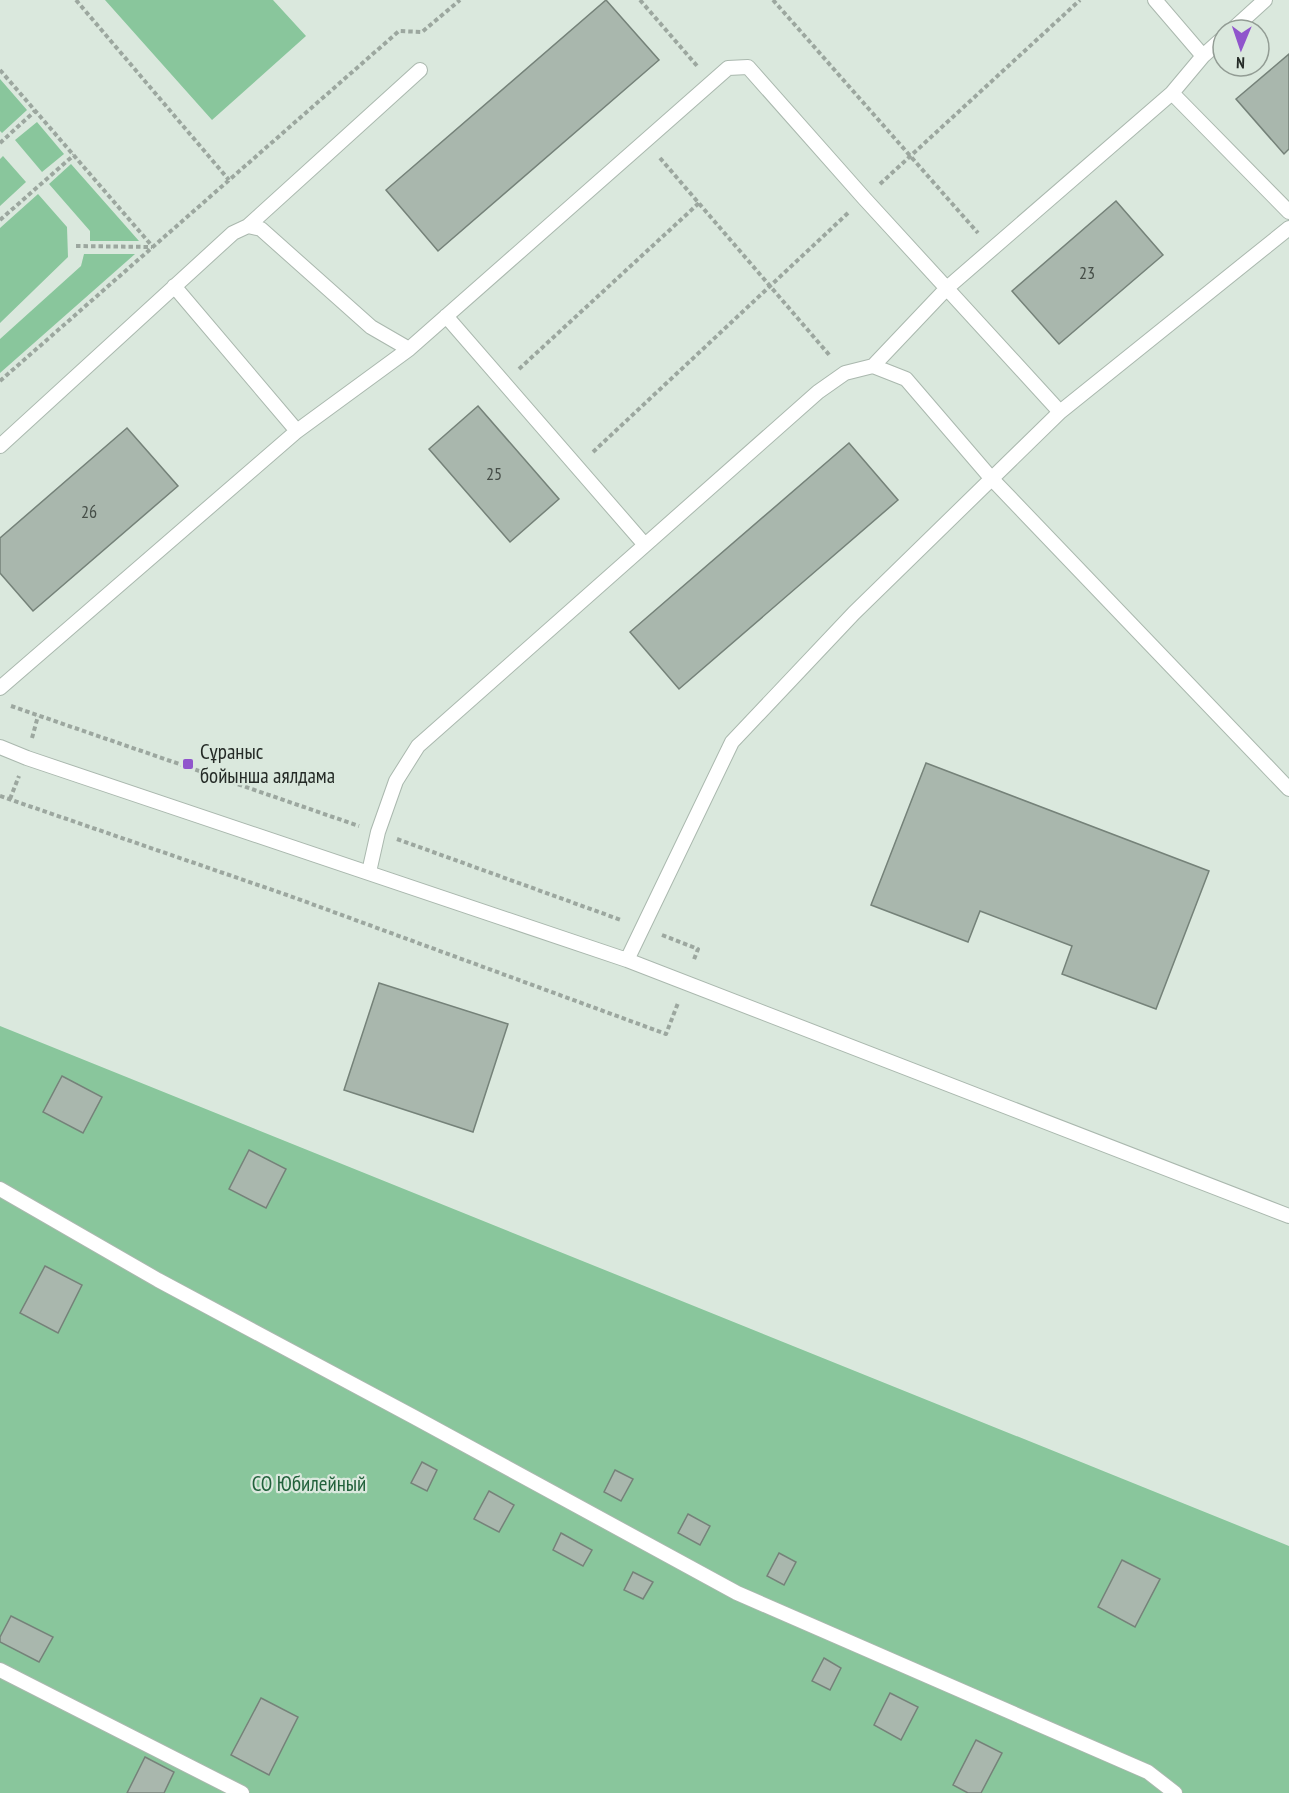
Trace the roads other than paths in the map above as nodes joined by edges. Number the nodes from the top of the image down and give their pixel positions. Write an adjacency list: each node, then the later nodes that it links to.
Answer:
1 (1155, 0): 5 (lane)
2 (1265, 0): 3 (lane)
3 (1245, 18)
4 (1211, 49): 5 (lane)
5 (1203, 56): 7 (lane)
6 (420, 70): 9 (lane)
7 (1172, 93): 8 (lane); 12 (lane)
8 (1289, 212)
9 (248, 226): 11 (lane); 14 (lane)
10 (1289, 228): 16 (lane)
11 (174, 286): 17 (lane); 18 (lane)
12 (947, 288): 13 (lane); 15 (lane); 16 (lane)
13 (446, 316): 14 (lane); 20 (lane)
14 (409, 349): 17 (lane)
15 (873, 366): 19 (lane); 20 (lane)
16 (1060, 412): 19 (lane)
17 (297, 431): 21 (lane)
18 (0, 446)
19 (991, 478): 23 (lane); 25 (lane)
20 (645, 545): 24 (lane)
21 (0, 688)
22 (0, 747): 24 (lane)
23 (1289, 789)
24 (369, 872): 25 (lane)
25 (627, 960): 27 (lane)
26 (0, 1189): 30 (lane)
27 (1289, 1216)
28 (0, 1670): 29 (lane)
29 (242, 1793)
30 (1174, 1793)

